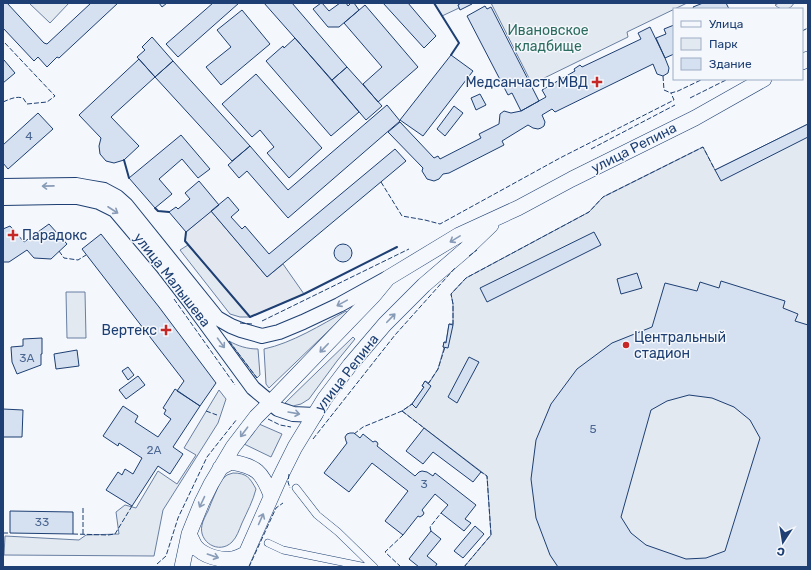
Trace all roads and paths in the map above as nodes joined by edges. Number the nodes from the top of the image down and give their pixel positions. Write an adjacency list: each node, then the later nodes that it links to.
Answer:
1 (762, 80): 4 (main road, улица Репина)
2 (3, 186): 6 (main road, улица Малышева, one-way to 2)
3 (3, 198): 7 (main road, улица Малышева, one-way to 7)
4 (502, 215): 5 (main road, улица Репина, one-way to 5); 8 (main road, улица Репина, one-way to 4)
5 (388, 278): 6 (main road, улица Репина, one-way to 6); 7 (main road, улица Репина, one-way to 7)
6 (196, 292)
7 (270, 403): 8 (main road, улица Малышева, one-way to 8); 9 (main road, улица Репина, one-way to 9)
8 (315, 415): 11 (main road, улица Репина)
9 (220, 468): 11 (main road); 12 (main road, улица Репина, one-way to 12)
10 (296, 488): 17 (street)
11 (271, 495): 14 (main road, улица Репина, one-way to 11)
12 (189, 534): 14 (main road, one-way to 14); 15 (main road, улица Репина)
13 (268, 543): 16 (street)
14 (242, 561)
15 (182, 567)
16 (366, 567)
17 (374, 567)

